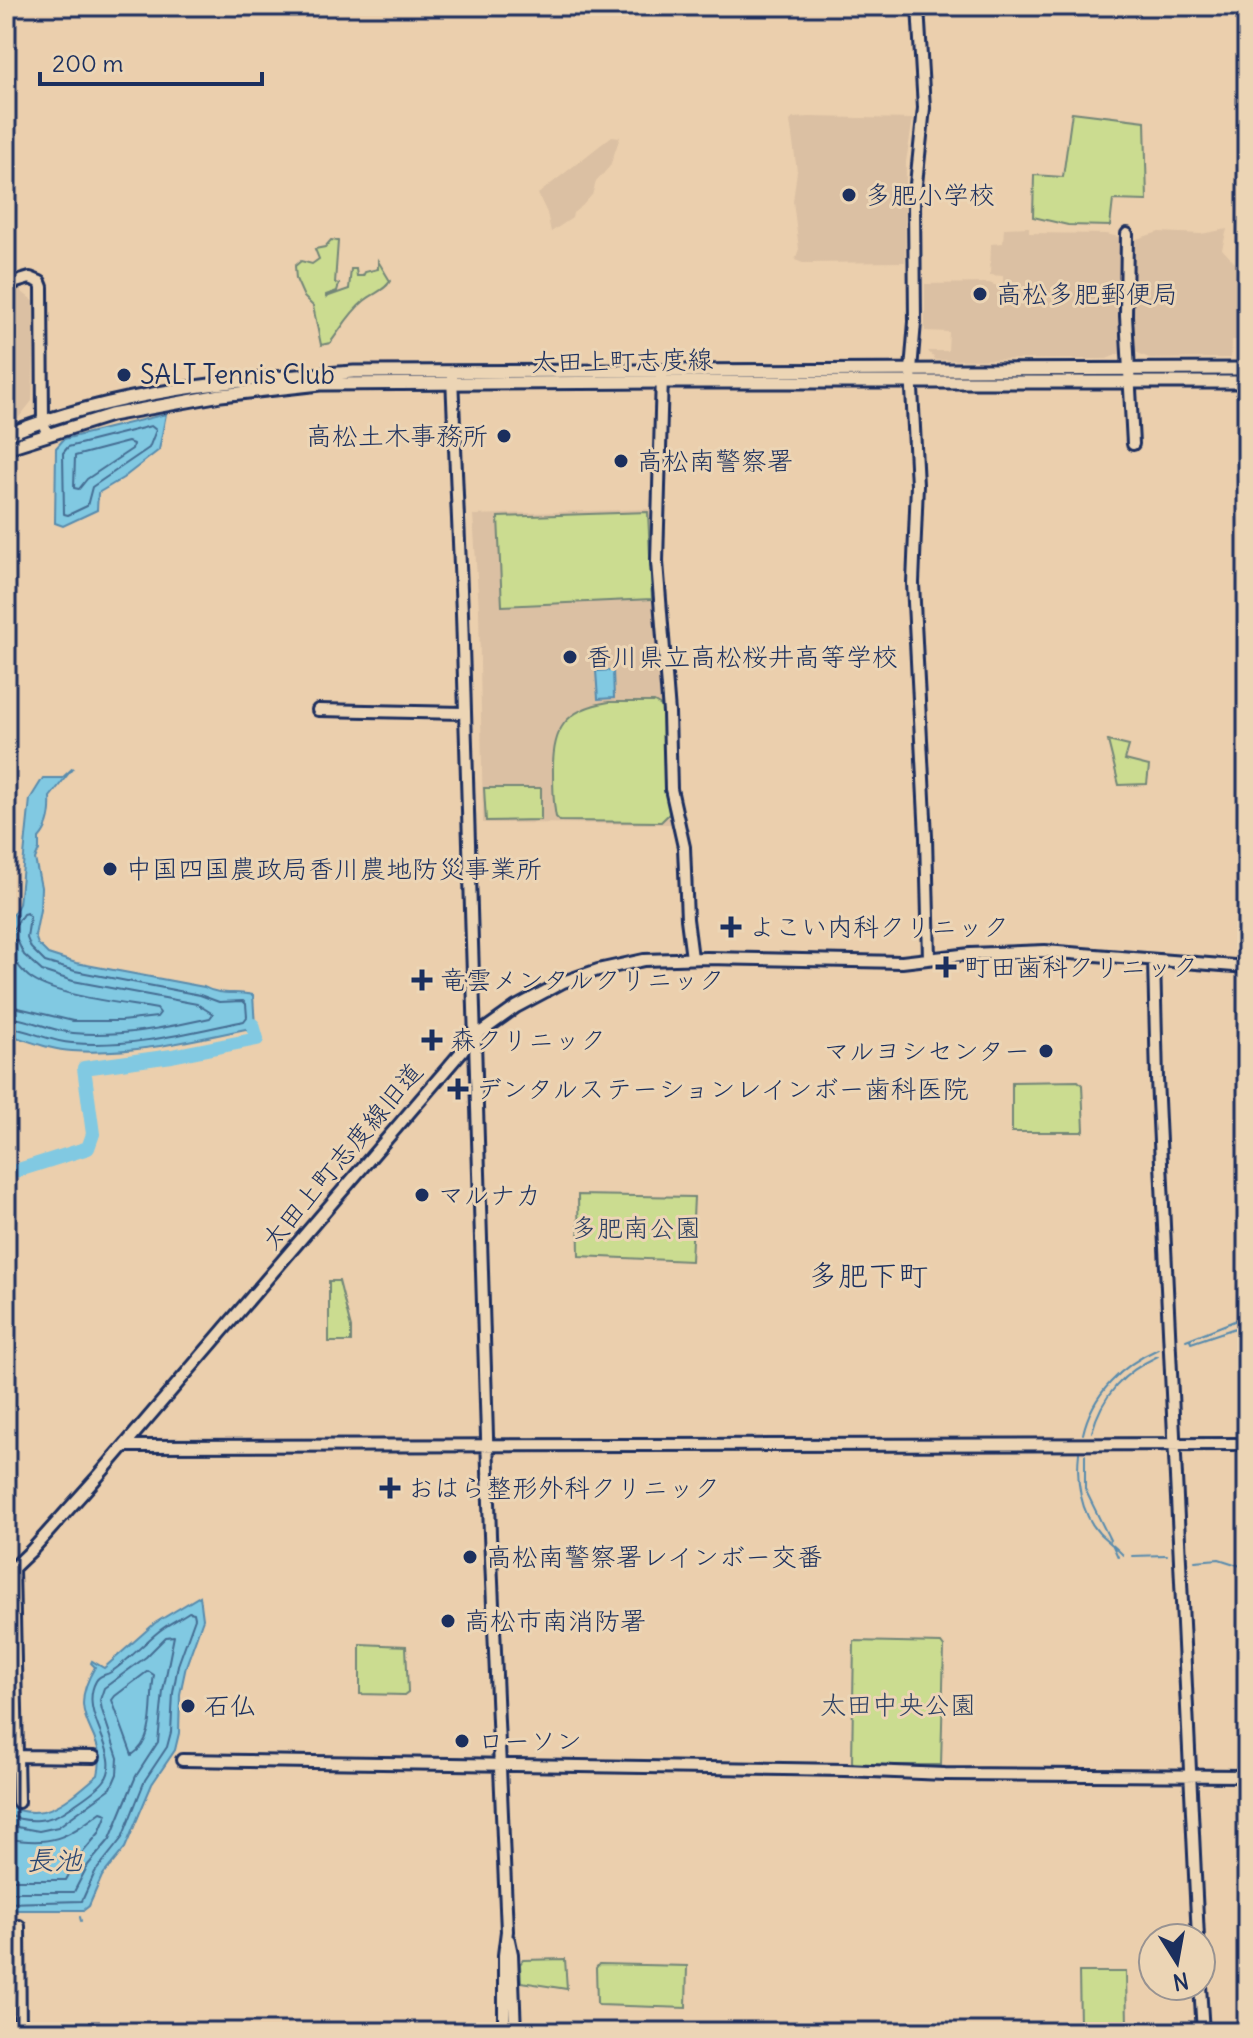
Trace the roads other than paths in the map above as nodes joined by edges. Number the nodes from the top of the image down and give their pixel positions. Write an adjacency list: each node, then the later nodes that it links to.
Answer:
1 (918, 6): 7 (street)
2 (1127, 234): 4 (street)
3 (6, 285): 13 (street)
4 (1128, 369): 5 (main road, 太田上町志度線); 7 (main road, 太田上町志度線); 10 (street)
5 (1247, 369)
6 (452, 371): 9 (main road, 太田上町志度線); 12 (street); 13 (main road, 太田上町志度線)
7 (912, 376): 8 (main road, 太田上町志度線); 10 (main road, 太田上町志度線); 20 (street)
8 (662, 377): 9 (main road, 太田上町志度線); 19 (street)
9 (539, 378): 12 (main road, 太田上町志度線)
10 (1129, 382): 11 (main road, 太田上町志度線); 15 (street)
11 (1247, 382)
12 (452, 384): 13 (main road, 太田上町志度線); 18 (street)
13 (45, 428): 14 (main road, 太田上町志度線); 16 (main road, 太田上町志度線)
14 (6, 435)
15 (1133, 444)
16 (6, 448)
17 (318, 710): 18 (street)
18 (464, 713): 23 (street)
19 (692, 958): 20 (street, 太田上町志度線旧道); 23 (street, 太田上町志度線旧道)
20 (929, 958): 21 (street, 太田上町志度線旧道)
21 (1154, 960): 22 (street, 太田上町志度線旧道); 25 (street)
22 (1247, 967)
23 (474, 1037): 26 (street, 太田上町志度線旧道); 27 (street)
24 (1247, 1444): 25 (street)
25 (1174, 1445): 27 (street); 33 (street)
26 (124, 1446): 27 (street); 28 (street, 太田上町志度線旧道)
27 (488, 1446): 32 (street)
28 (9, 1572): 29 (street)
29 (17, 1756): 30 (street); 35 (street)
30 (94, 1757)
31 (182, 1760): 32 (street)
32 (500, 1764): 33 (street); 38 (street)
33 (1190, 1776): 34 (street); 36 (street)
34 (1247, 1776)
35 (18, 1802)
36 (1197, 1922)
37 (19, 1926): 40 (street)
38 (507, 1931): 41 (street); 42 (street)
39 (1201, 2002): 43 (street)
40 (20, 2032)
41 (504, 2032)
42 (515, 2032)
43 (1203, 2032)

